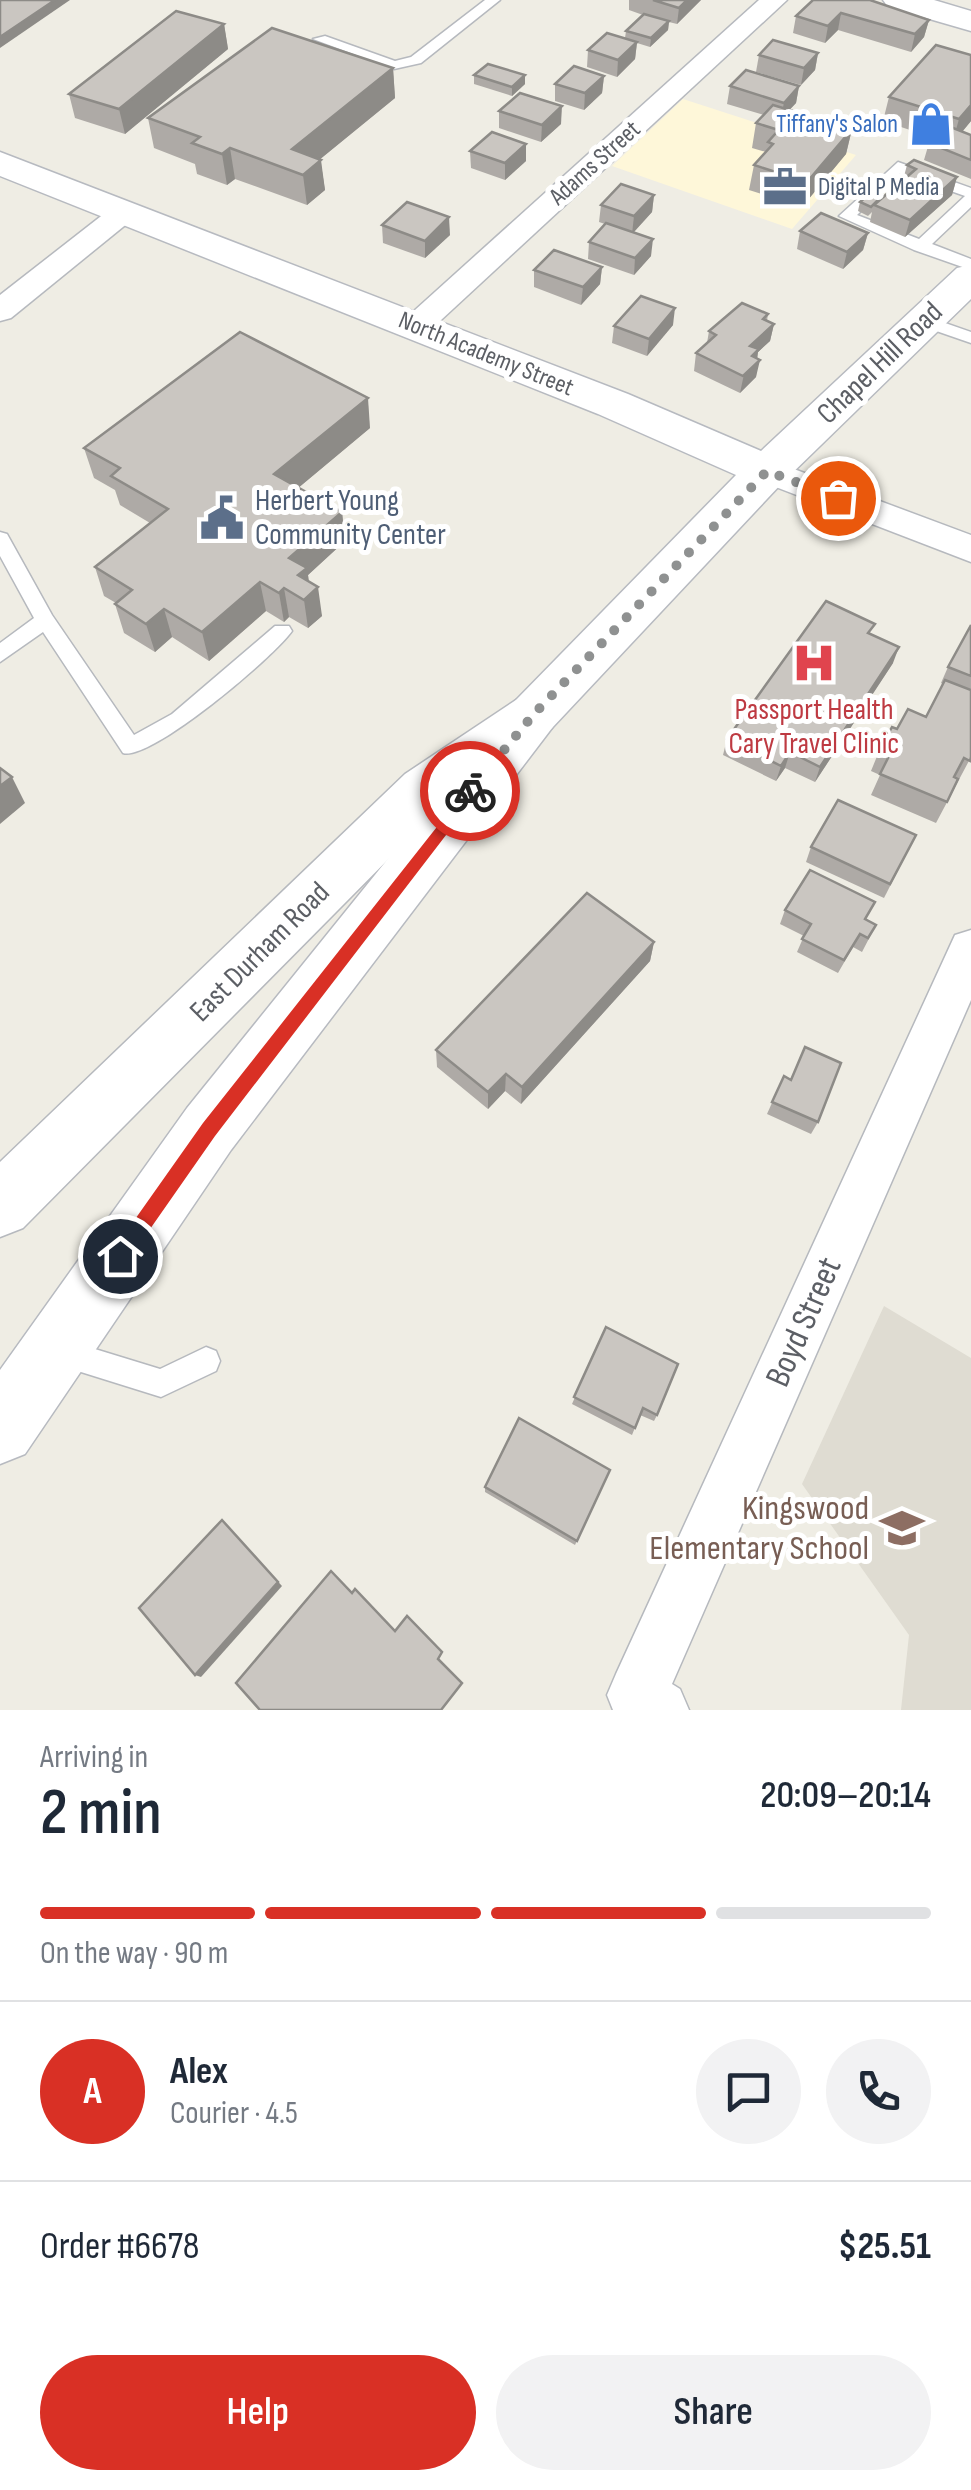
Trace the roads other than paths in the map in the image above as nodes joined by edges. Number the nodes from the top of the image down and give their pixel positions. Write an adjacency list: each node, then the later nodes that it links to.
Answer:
1 (493, 0): 5 (lane)
2 (774, 0): 14 (street, Adams Street)
3 (899, 0): 4 (main road)
4 (971, 21)
5 (320, 39)
6 (0, 163): 8 (main road, North Academy Street)
7 (971, 196): 9 (lane); 9 (lane)
8 (124, 212): 12 (street); 14 (main road, North Academy Street)
9 (920, 247): 10 (lane)
10 (971, 265)
11 (971, 277): 13 (main road, Chapel Hill Road)
12 (0, 312)
13 (925, 320): 15 (lane); 16 (main road, Chapel Hill Road)
14 (416, 326): 16 (main road, North Academy Street)
15 (971, 338)
16 (767, 471): 18 (street, North Academy Street); 22 (main road, Chapel Hill Road)
17 (0, 539): 19 (lane)
18 (971, 549)
19 (45, 620): 20 (lane); 21 (lane)
20 (282, 631)
21 (0, 654)
22 (534, 714): 24 (main road, East Durham Road); 25 (main road, Chapel Hill Road)
23 (971, 949): 28 (street, Boyd Street)
24 (0, 1206)
25 (54, 1350): 26 (lane); 27 (main road, Chapel Hill Road)
26 (206, 1362)
27 (0, 1430)
28 (648, 1703)

